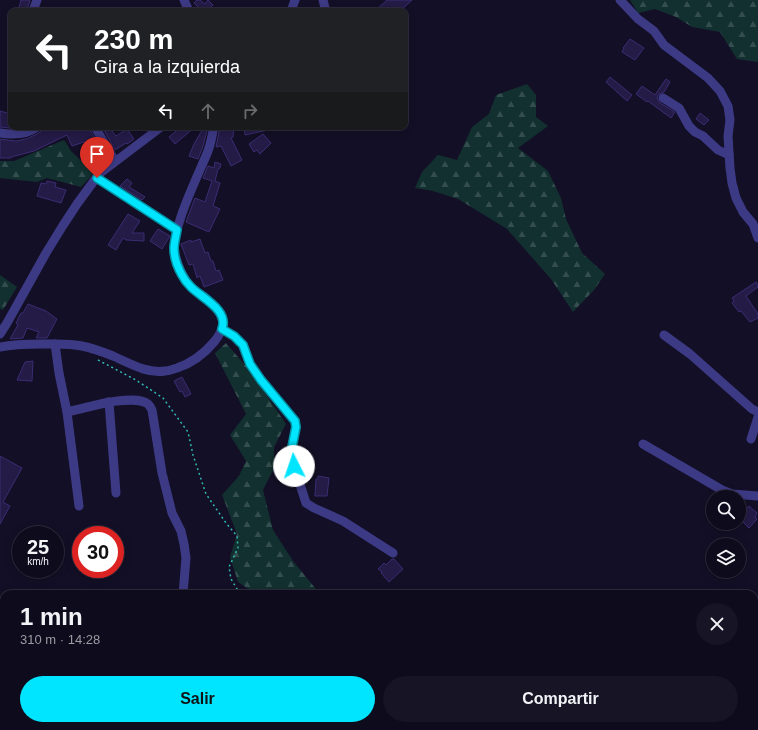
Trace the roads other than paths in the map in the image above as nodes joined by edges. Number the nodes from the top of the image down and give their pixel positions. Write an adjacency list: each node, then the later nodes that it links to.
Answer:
1 (620, 0): 8 (street)
2 (663, 98): 8 (street)
3 (29, 130): 7 (street)
4 (157, 130): 9 (street)
5 (213, 130): 11 (street)
6 (97, 131): 9 (street)
7 (0, 133)
8 (729, 155): 12 (street)
9 (116, 161): 10 (street)
10 (97, 178): 11 (street); 14 (street)
11 (177, 230): 13 (street)
12 (758, 238)
13 (222, 329): 16 (street); 27 (street)
14 (0, 334)
15 (664, 335): 20 (street)
16 (55, 344): 17 (street); 19 (street)
17 (0, 347)
18 (109, 402): 19 (street); 24 (street); 28 (street)
19 (67, 412): 26 (street)
20 (758, 412)
21 (758, 417): 22 (street)
22 (751, 439)
23 (644, 444): 25 (street)
24 (116, 493)
25 (758, 496)
26 (79, 506)
27 (393, 553)
28 (183, 590)

